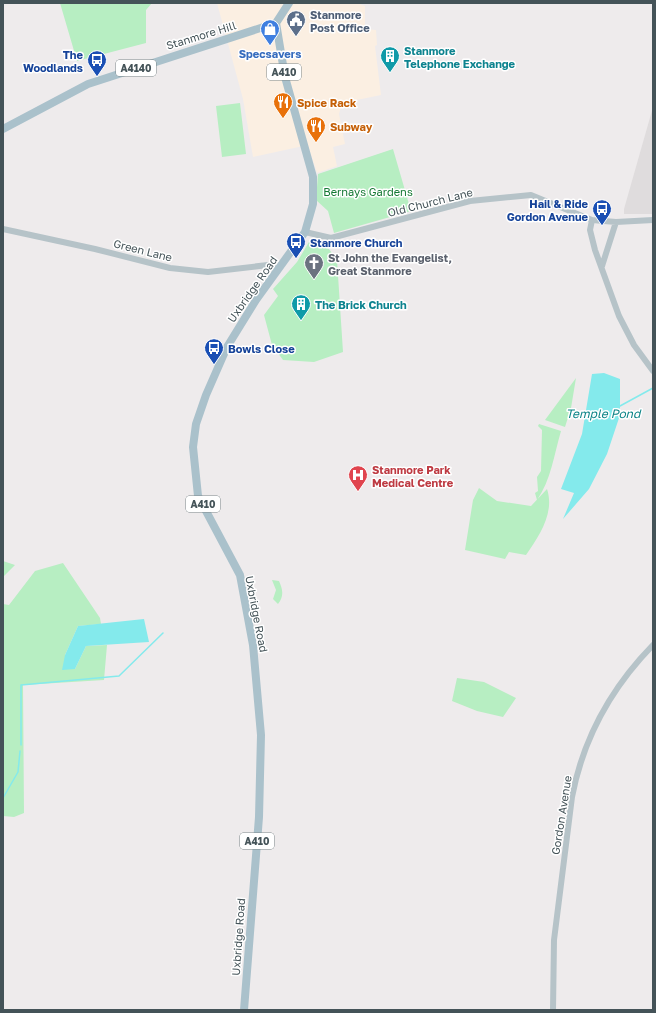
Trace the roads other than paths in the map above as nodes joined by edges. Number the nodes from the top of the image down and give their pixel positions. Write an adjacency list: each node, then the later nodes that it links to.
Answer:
1 (289, 3): 2 (main road)
2 (276, 23): 3 (main road, Stanmore Hill / A4140); 8 (main road, Uxbridge Road / A410)
3 (3, 129)
4 (592, 220): 6 (street, Old Church Lane); 8 (street, Old Church Lane); 9 (street)
5 (653, 220): 6 (street, Old Church Lane)
6 (616, 222): 9 (street)
7 (3, 229): 10 (street, Green Lane)
8 (305, 232): 10 (main road, Uxbridge Road / A410)
9 (602, 267): 11 (street)
10 (278, 270): 13 (main road, Uxbridge Road / A410)
11 (653, 371)
12 (653, 645): 14 (street, Gordon Avenue)
13 (244, 1010)
14 (553, 1010)

